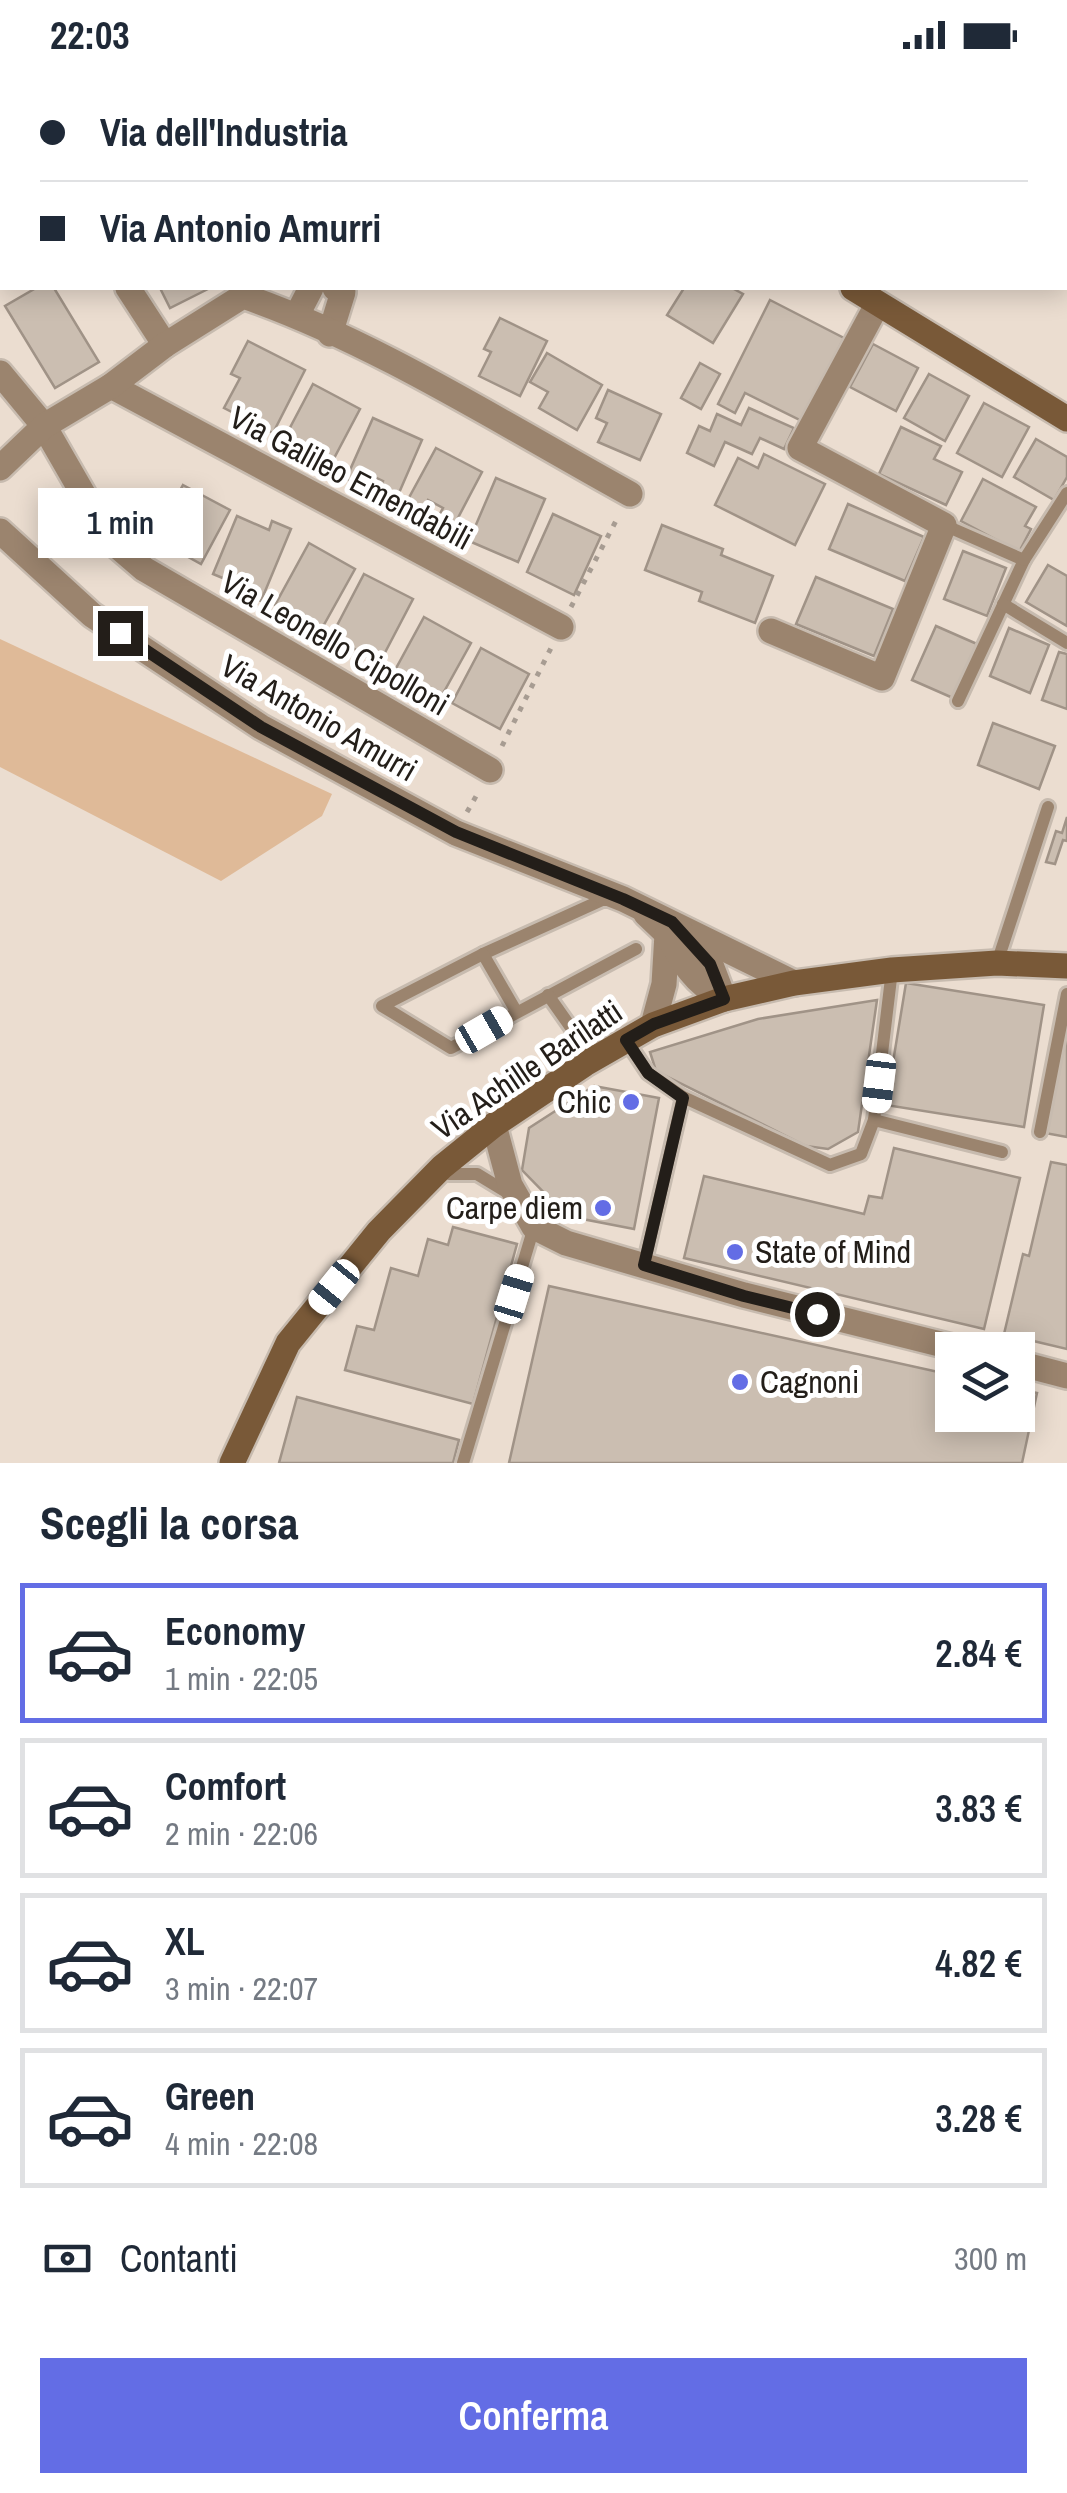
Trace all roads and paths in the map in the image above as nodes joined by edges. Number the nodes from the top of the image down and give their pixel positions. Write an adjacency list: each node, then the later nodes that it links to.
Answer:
1 (129, 290): 8 (street)
2 (310, 290): 6 (street)
3 (340, 290): 7 (street)
4 (856, 290): 5 (street)
5 (877, 305): 11 (street); 16 (street)
6 (297, 315): 7 (street); 8 (street)
7 (330, 334): 15 (street)
8 (165, 345): 10 (street)
9 (0, 372): 12 (street, Via Leonello Cipolloni)
10 (111, 386): 12 (street); 20 (street, Via Galileo Emendabili)
11 (1067, 419)
12 (44, 426): 13 (street); 24 (street, Via Leonello Cipolloni)
13 (0, 468)
14 (1067, 493): 18 (lane)
15 (630, 494)
16 (944, 526): 18 (lane); 21 (street)
17 (0, 531): 26 (street, Via Antonio Amurri)
18 (1024, 560): 19 (lane)
19 (1003, 604): 22 (lane); 23 (lane)
20 (561, 627)
21 (771, 632)
22 (1067, 642)
23 (958, 701)
24 (490, 770): 26 (path)
25 (1048, 806): 31 (lane)
26 (456, 832): 27 (street, Via Antonio Amurri)
27 (630, 903): 28 (street, Via Antonio Amurri); 30 (lane)
28 (670, 928): 34 (street, Via Antonio Amurri); 37 (street); 39 (street)
29 (636, 949): 36 (lane)
30 (483, 954): 38 (lane); 38 (lane)
31 (997, 963): 32 (street, Via Achille Barilatti); 33 (street, Via Achille Barilatti)
32 (1067, 966)
33 (892, 970): 34 (street, Via Achille Barilatti); 43 (lane)
34 (794, 983): 37 (street, Via Achille Barilatti)
35 (1067, 994): 45 (lane)
36 (548, 995): 38 (lane); 41 (lane)
37 (724, 999): 39 (street, Via Achille Barilatti)
38 (516, 1011)
39 (654, 1024): 40 (street, Via Achille Barilatti)
40 (626, 1040): 41 (street, Via Achille Barilatti); 42 (lane)
41 (585, 1064): 44 (street, Via Achille Barilatti)
42 (683, 1098): 43 (lane); 50 (lane)
43 (874, 1120): 46 (lane)
44 (494, 1125): 48 (street); 54 (street, Via Achille Barilatti)
45 (1040, 1132)
46 (1002, 1152)
47 (448, 1174): 48 (lane)
48 (516, 1197): 49 (street)
49 (534, 1227): 50 (street); 55 (lane)
50 (644, 1265): 51 (street)
51 (935, 1343)
52 (1035, 1368): 53 (street)
53 (1067, 1376)
54 (232, 1463)
55 (463, 1463)

